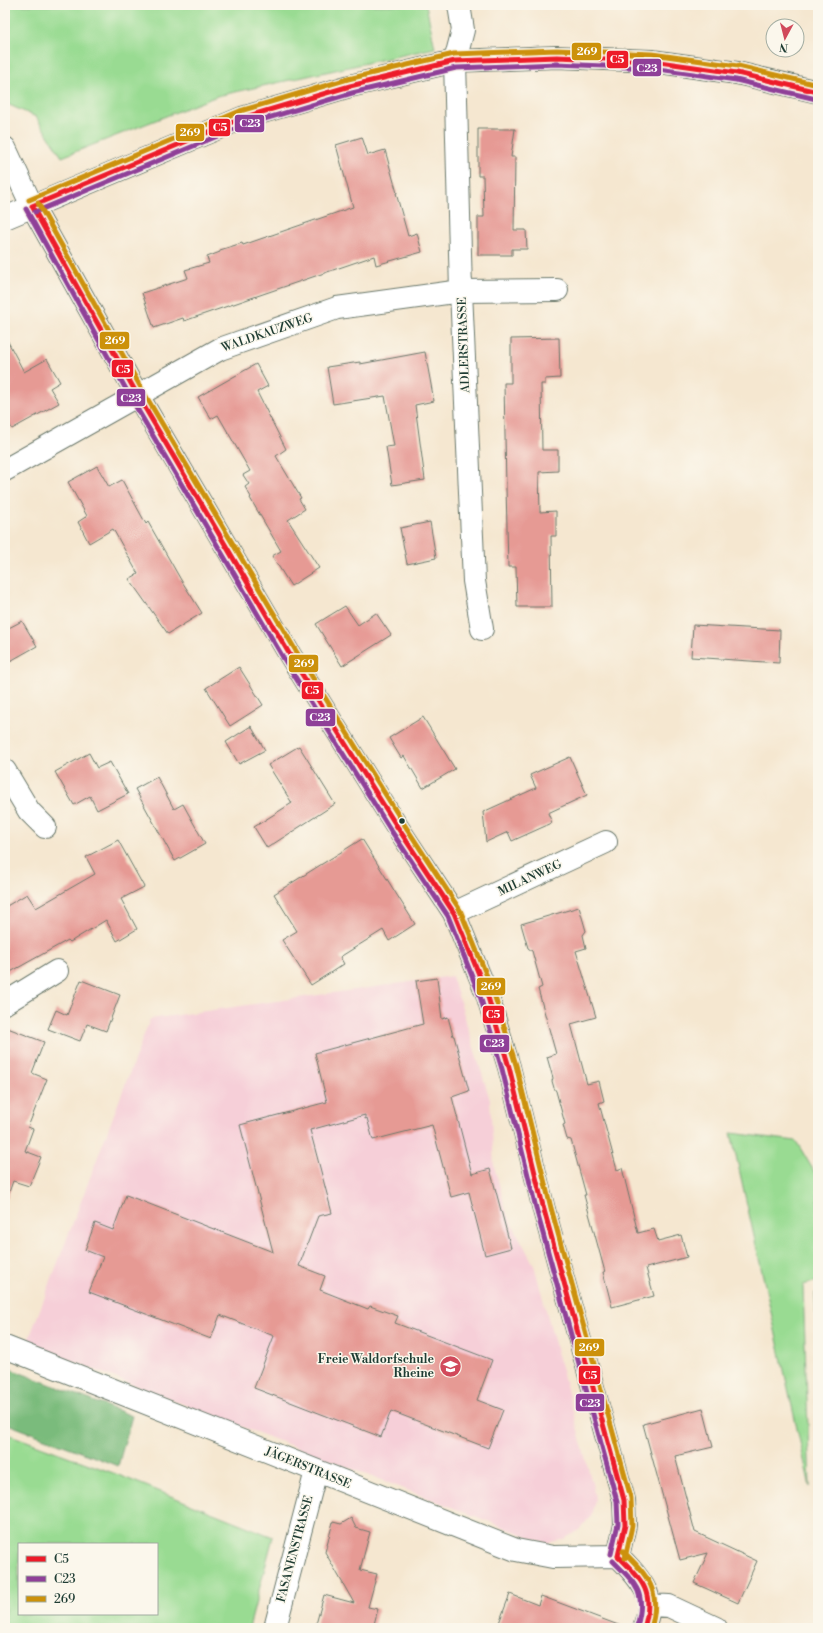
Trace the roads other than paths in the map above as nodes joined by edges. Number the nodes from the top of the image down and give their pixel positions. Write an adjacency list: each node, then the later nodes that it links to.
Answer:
1 (459, 5): 2 (street, ADLERSTRASSE)
2 (455, 61): 3 (street); 5 (street); 8 (street, ADLERSTRASSE)
3 (818, 92)
4 (5, 148): 5 (street)
5 (32, 206): 6 (street); 9 (street)
6 (5, 218)
7 (557, 290): 8 (street, WALDKAUZWEG)
8 (461, 291): 9 (street, WALDKAUZWEG); 11 (street, ADLERSTRASSE)
9 (138, 396): 10 (street, WALDKAUZWEG); 15 (street)
10 (5, 470)
11 (482, 629)
12 (5, 771): 13 (street)
13 (45, 827)
14 (606, 842): 15 (street, MILANWEG)
15 (454, 913): 20 (street)
16 (57, 971): 17 (street)
17 (5, 1003)
18 (5, 1347): 19 (street, JÄGERSTRASSE)
19 (316, 1471): 20 (street, JÄGERSTRASSE); 22 (street, FASANENSTRASSE)
20 (618, 1556): 21 (street)
21 (650, 1605): 23 (street); 24 (street)
22 (275, 1628)
23 (644, 1628)
24 (716, 1628)

